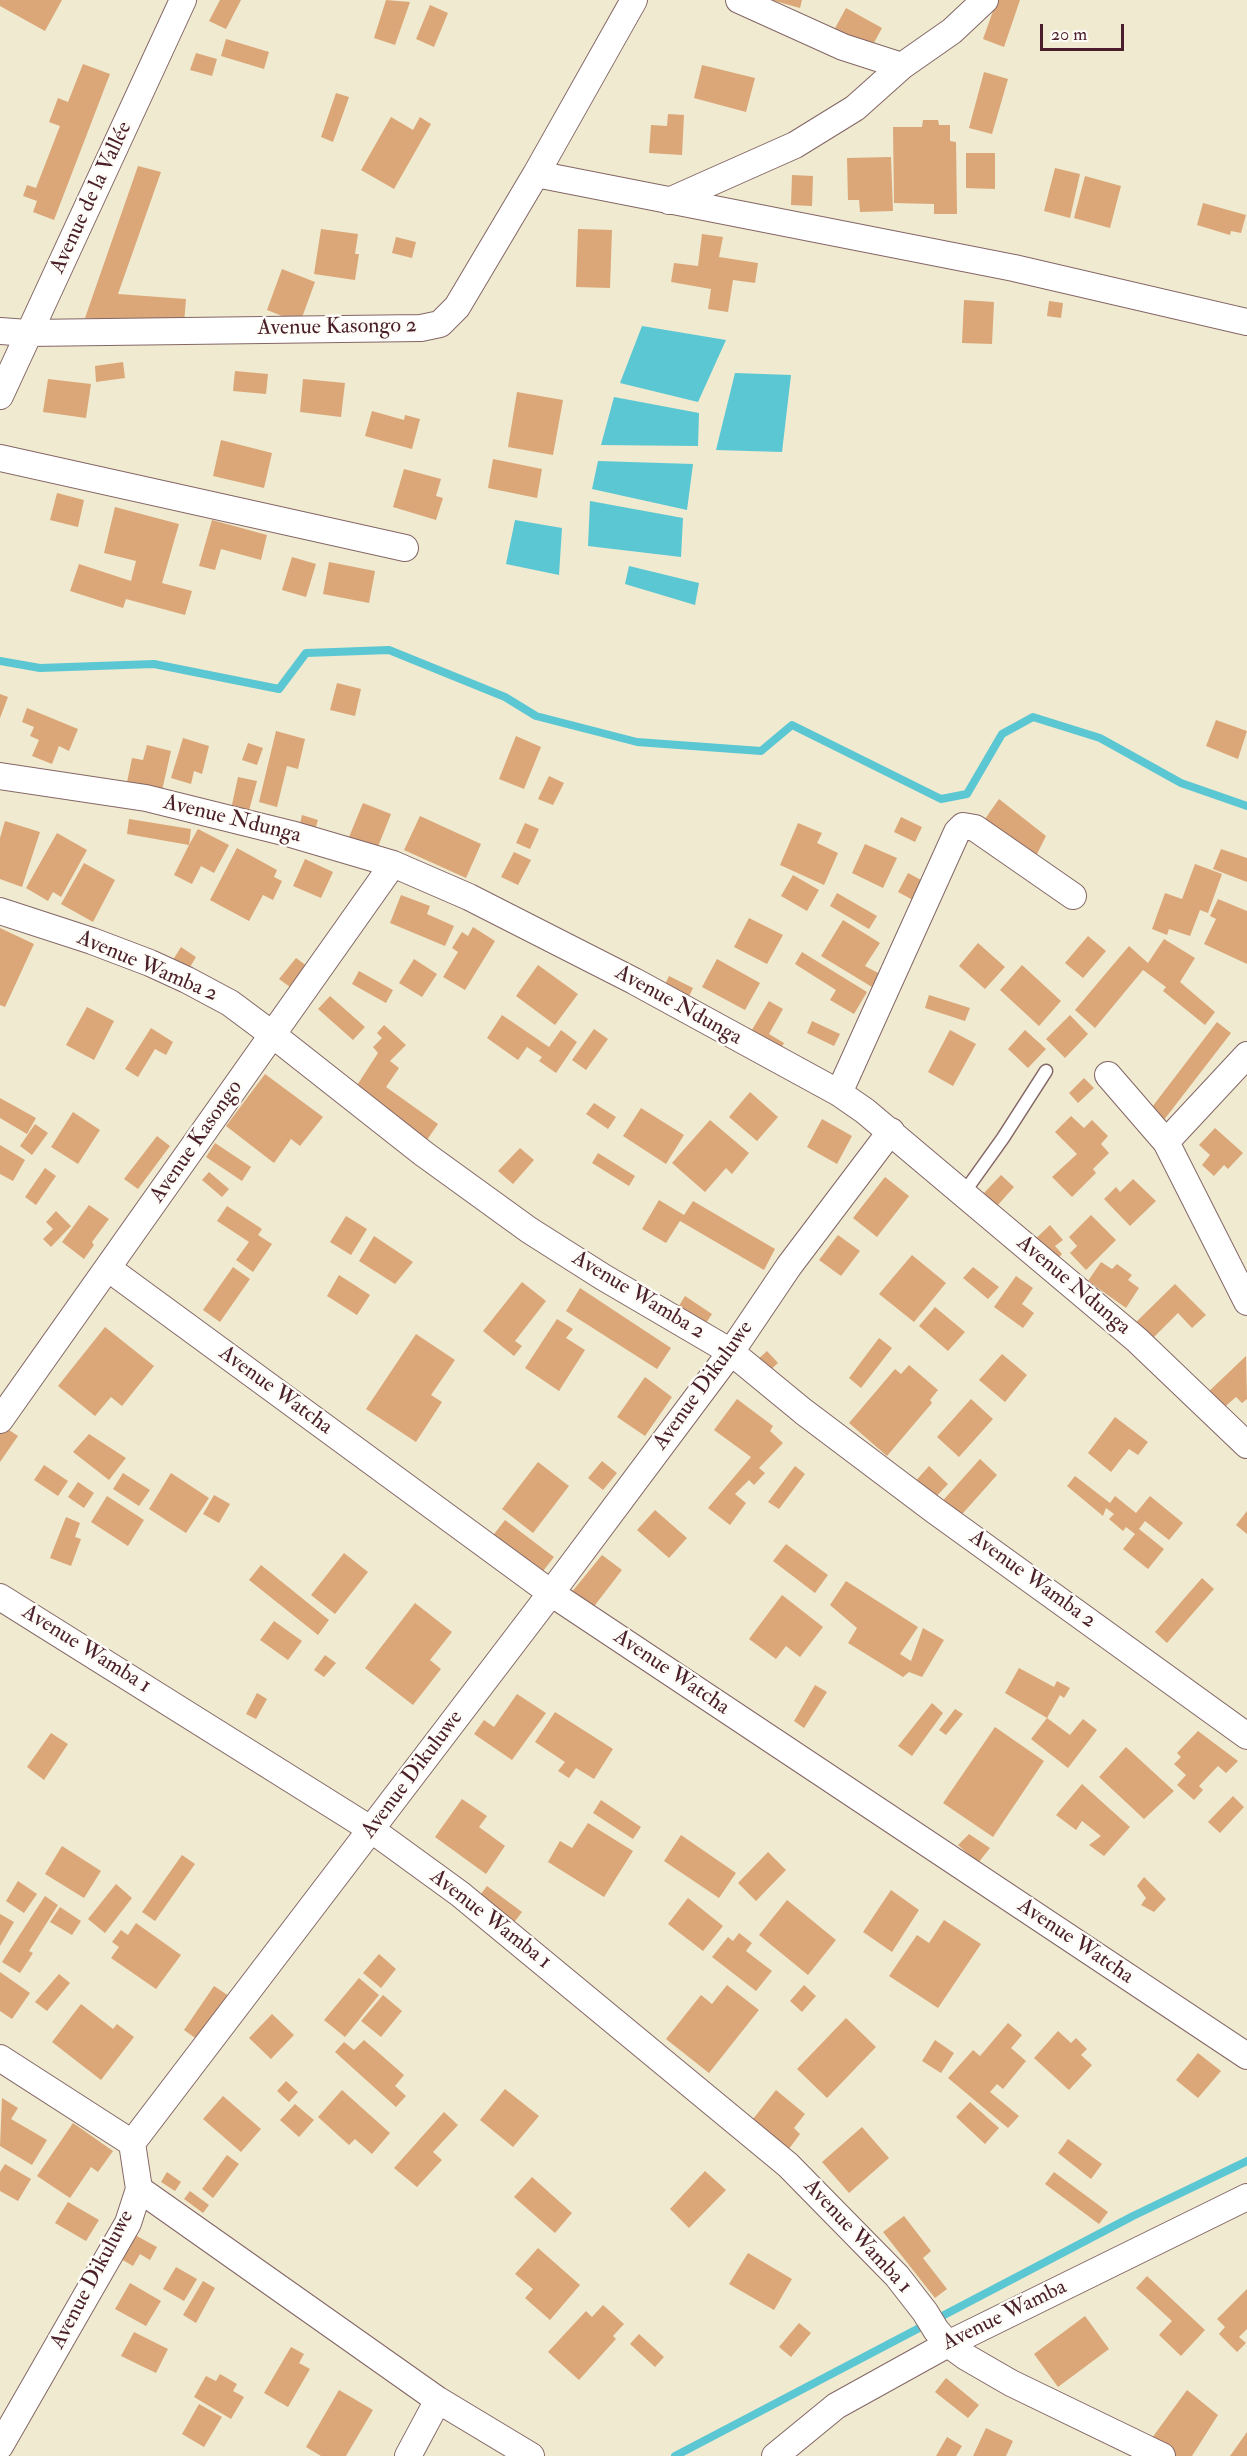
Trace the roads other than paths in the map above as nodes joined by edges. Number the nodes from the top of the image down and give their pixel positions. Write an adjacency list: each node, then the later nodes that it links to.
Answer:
1 (183, 0): 10 (street, Avenue de la Vallée)
2 (634, 0): 6 (street, Avenue Kasongo 2)
3 (739, 0): 5 (street)
4 (985, 0): 5 (street)
5 (902, 66): 7 (street)
6 (536, 174): 7 (street); 10 (street, Avenue Kasongo 2)
7 (669, 201): 8 (street)
8 (1247, 322)
9 (0, 331): 10 (street, Avenue Kasongo 2)
10 (28, 333): 11 (street, Avenue de la Vallée)
11 (0, 396)
12 (0, 458): 13 (street)
13 (405, 548)
14 (0, 776): 15 (street, Avenue Ndunga)
15 (393, 864): 18 (street, Avenue Kasongo); 22 (street, Avenue Ndunga)
16 (1073, 896): 22 (street)
17 (0, 911): 18 (street, Avenue Wamba 2)
18 (273, 1035): 26 (street, Avenue Kasongo); 28 (street, Avenue Wamba 2)
19 (1046, 1071): 25 (lane)
20 (1242, 1071): 24 (street)
21 (1108, 1075): 24 (street)
22 (839, 1094): 23 (street, Avenue Ndunga)
23 (891, 1131): 25 (street, Avenue Ndunga); 28 (street, Avenue Dikuluwe)
24 (1166, 1142): 27 (street)
25 (963, 1194): 30 (street, Avenue Ndunga)
26 (109, 1269): 29 (street, Avenue Kasongo); 31 (street, Avenue Watcha)
27 (1247, 1302)
28 (731, 1352): 31 (street, Avenue Dikuluwe); 33 (street, Avenue Wamba 2)
29 (0, 1420)
30 (1247, 1445)
31 (551, 1593): 34 (street, Avenue Dikuluwe); 35 (street, Avenue Watcha)
32 (0, 1597): 34 (street, Avenue Wamba 1)
33 (1247, 1736)
34 (372, 1830): 37 (street, Avenue Dikuluwe); 40 (street, Avenue Wamba 1)
35 (1247, 2056)
36 (0, 2058): 37 (street)
37 (132, 2143): 38 (street, Avenue Dikuluwe)
38 (139, 2189): 41 (street); 42 (street, Avenue Dikuluwe)
39 (1247, 2197): 40 (street, Avenue Wamba)
40 (937, 2329): 45 (street, Avenue Wamba); 46 (street, Avenue Wamba 1)
41 (438, 2400): 43 (street); 44 (street)
42 (0, 2446)
43 (408, 2456)
44 (531, 2456)
45 (775, 2456)
46 (1162, 2456)

